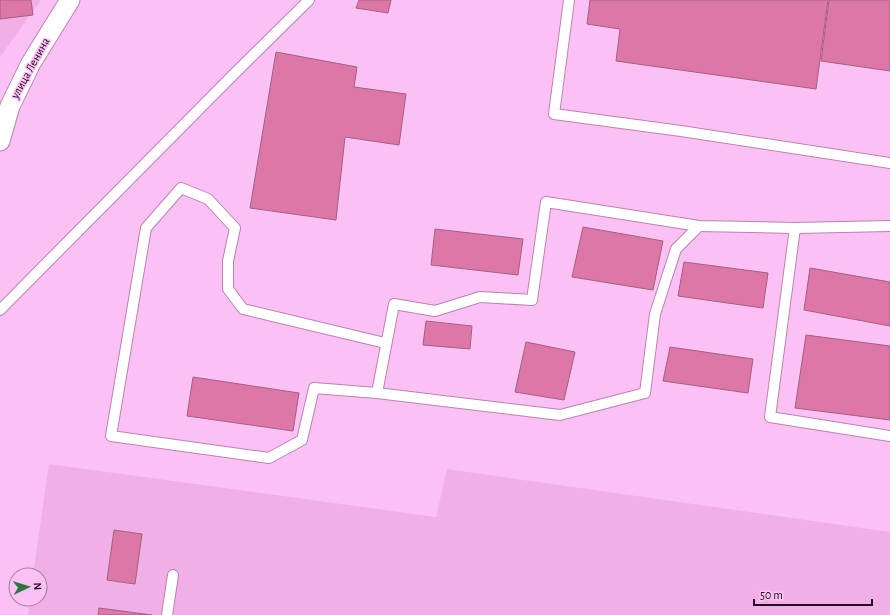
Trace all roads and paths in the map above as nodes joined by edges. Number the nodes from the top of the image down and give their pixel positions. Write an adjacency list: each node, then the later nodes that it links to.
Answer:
1 (70, 0): 4 (street, улица Ленина)
2 (309, 0): 9 (lane)
3 (569, 0): 5 (lane)
4 (0, 141)
5 (890, 163)
6 (699, 226): 8 (lane); 10 (lane); 11 (lane)
7 (890, 226): 8 (lane)
8 (795, 228): 12 (lane)
9 (0, 310)
10 (386, 343): 11 (lane); 11 (lane)
11 (377, 393)
12 (890, 436)
13 (173, 575): 14 (lane)
14 (167, 615)

